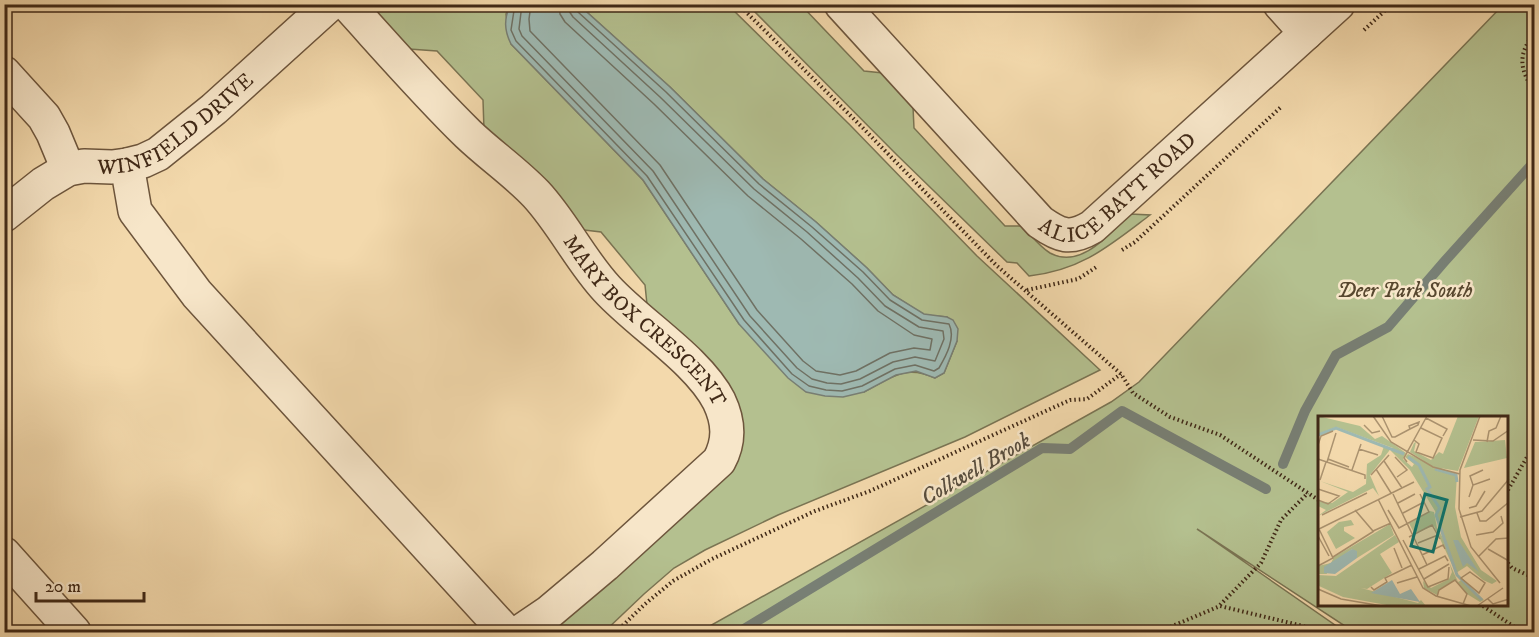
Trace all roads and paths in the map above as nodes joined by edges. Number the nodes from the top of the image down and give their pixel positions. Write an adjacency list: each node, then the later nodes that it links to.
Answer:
1 (330, 4): 11 (street, WINFIELD DRIVE)
2 (347, 4): 26 (street, MARY BOX CRESCENT)
3 (738, 4): 14 (path)
4 (841, 4): 7 (street, ALICE BATT ROAD)
5 (1280, 4): 7 (street)
6 (1338, 4): 7 (street, ALICE BATT ROAD)
7 (1306, 33)
8 (1534, 33): 10 (path)
9 (4, 73): 12 (street)
10 (1534, 91)
11 (128, 165): 12 (street, WINFIELD DRIVE); 25 (street)
12 (68, 169): 13 (street, WINFIELD DRIVE)
13 (4, 215)
14 (1121, 374): 17 (path); 27 (path)
15 (1534, 446): 16 (path)
16 (1509, 488)
17 (1308, 493): 18 (path); 22 (path)
18 (1318, 500)
19 (4, 554): 24 (street)
20 (1509, 564): 21 (path)
21 (1534, 578)
22 (1220, 606): 28 (path); 29 (path)
23 (1484, 607): 30 (path)
24 (74, 633)
25 (506, 633)
26 (520, 633)
27 (616, 633)
28 (1158, 633)
29 (1316, 633)
30 (1522, 633)

